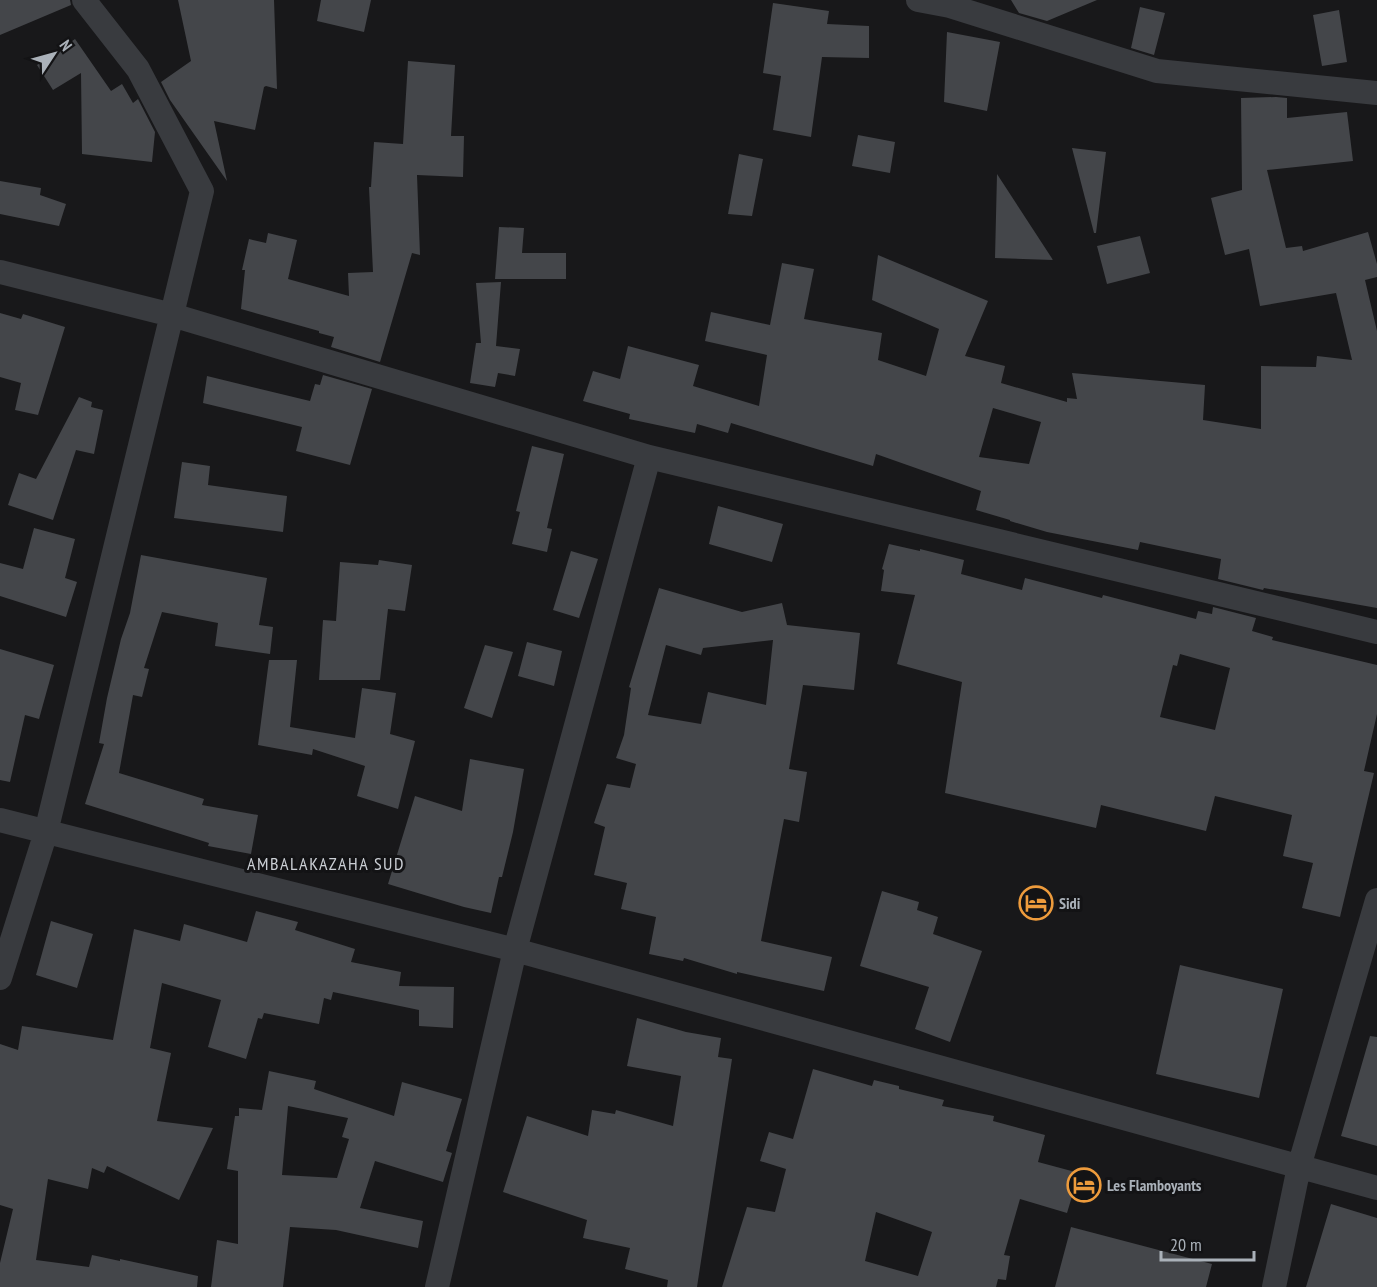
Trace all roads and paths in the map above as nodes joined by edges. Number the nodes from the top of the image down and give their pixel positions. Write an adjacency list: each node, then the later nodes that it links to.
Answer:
1 (84, 0): 5 (street)
2 (918, 0): 3 (street)
3 (1377, 93)
4 (0, 272): 5 (street)
5 (172, 315): 6 (street); 9 (street)
6 (649, 456): 7 (street); 11 (street)
7 (1377, 632)
8 (0, 820): 9 (street)
9 (46, 832): 11 (street); 12 (street)
10 (1377, 900): 13 (street)
11 (515, 950): 13 (street); 15 (street)
12 (0, 978)
13 (1299, 1167): 14 (street); 16 (street)
14 (1377, 1188)
15 (437, 1287)
16 (1274, 1287)

